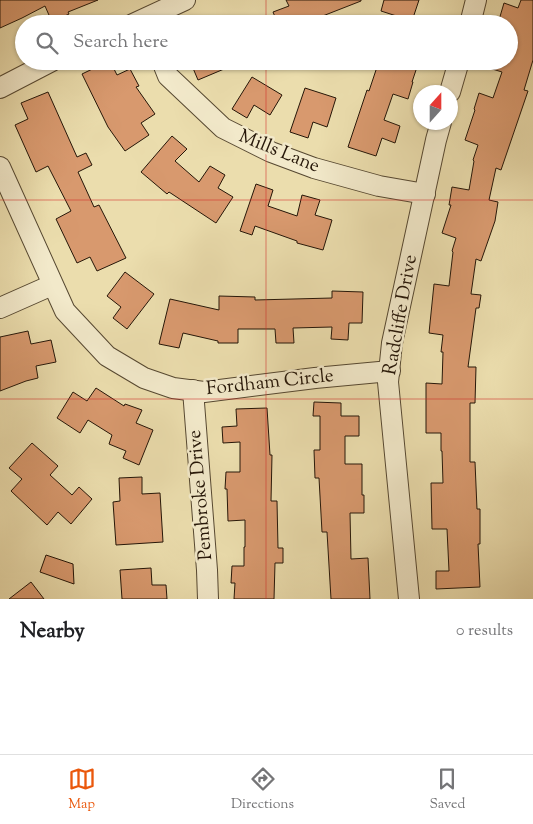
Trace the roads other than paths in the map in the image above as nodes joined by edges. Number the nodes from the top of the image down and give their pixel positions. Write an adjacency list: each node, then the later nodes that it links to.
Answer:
1 (185, 0): 3 (street)
2 (476, 0): 4 (street)
3 (156, 15)
4 (472, 15)
5 (35, 70): 9 (street)
6 (166, 70): 12 (street, Mills Lane)
7 (456, 70): 8 (street)
8 (452, 85)
9 (0, 88)
10 (439, 130): 12 (street, Radcliffe Drive)
11 (0, 167): 13 (street, Fordham Circle)
12 (424, 194): 15 (street, Radcliffe Drive)
13 (52, 284): 14 (street); 16 (street, Fordham Circle)
14 (0, 308)
15 (390, 371): 16 (street, Fordham Circle); 18 (street, Radcliffe Drive)
16 (193, 390): 17 (street, Pembroke Drive)
17 (208, 599)
18 (409, 599)

